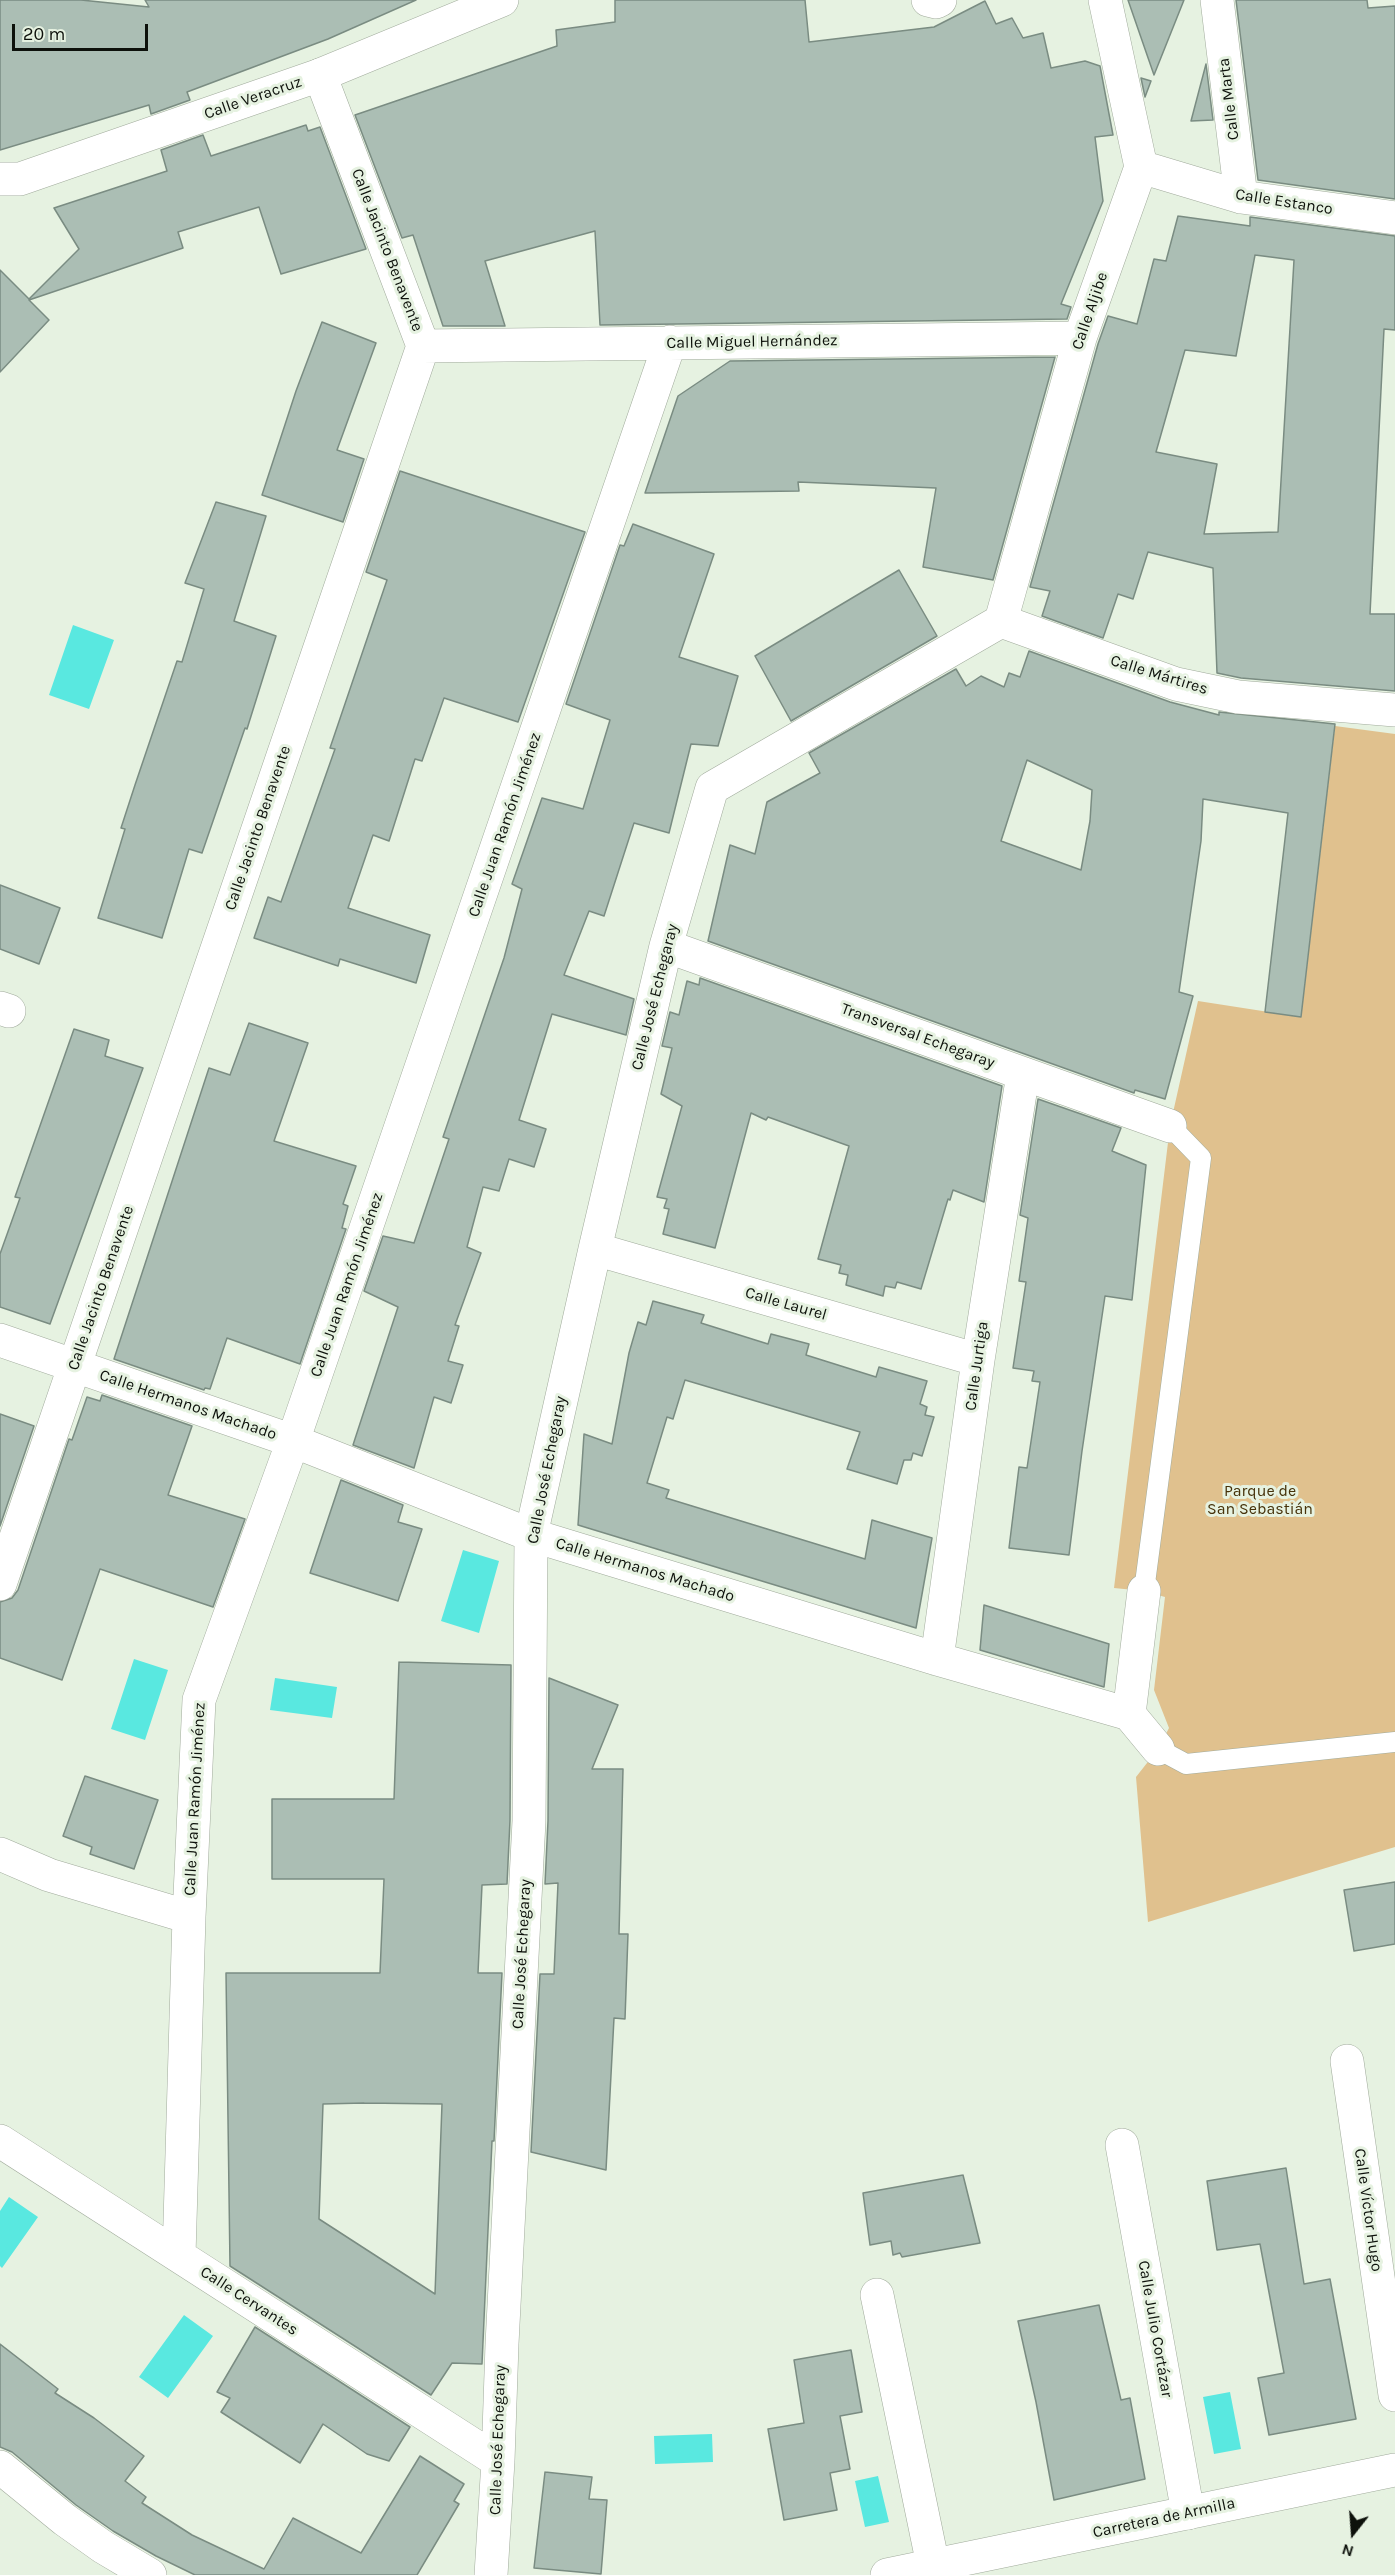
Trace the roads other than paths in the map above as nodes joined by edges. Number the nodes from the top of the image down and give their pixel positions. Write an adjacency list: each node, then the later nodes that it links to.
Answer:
1 (502, 0): 6 (street, Calle Veracruz)
2 (928, 0): 3 (street)
3 (940, 0)
4 (1105, 0): 7 (street)
5 (1217, 0): 9 (street, Calle Marta)
6 (320, 75): 8 (street, Calle Veracruz); 13 (street, Calle Jacinto Benavente)
7 (1141, 167): 9 (street, Calle Estanco); 11 (street, Calle Aljibe)
8 (7, 186)
9 (1241, 197): 10 (street, Calle Estanco)
10 (1395, 218)
11 (1080, 338): 12 (street, Calle Miguel Hernández); 14 (street, Calle Aljibe)
12 (670, 342): 13 (street, Calle Miguel Hernández); 23 (street, Calle Juan Ramón Jiménez)
13 (423, 346): 22 (street, Calle Jacinto Benavente)
14 (1001, 621): 15 (street, Calle Mártires); 16 (street, Calle José Echegaray)
15 (1395, 710)
16 (666, 946): 17 (street, Transversal Echegaray); 19 (street, Calle José Echegaray)
17 (1023, 1074): 18 (street, Transversal Echegaray); 21 (street, Calle Jurtiga)
18 (1170, 1126): 26 (lane)
19 (595, 1249): 21 (street, Calle Laurel); 24 (street, Calle José Echegaray)
20 (0, 1340): 22 (street, Calle Hermanos Machado)
21 (978, 1360): 27 (street, Calle Jurtiga)
22 (74, 1366): 23 (street, Calle Hermanos Machado); 25 (street, Calle Jacinto Benavente)
23 (293, 1441): 24 (street, Calle Hermanos Machado); 32 (street, Calle Juan Ramón Jiménez)
24 (531, 1535): 27 (street, Calle Hermanos Machado); 39 (street, Calle José Echegaray)
25 (0, 1584)
26 (1144, 1591): 28 (street)
27 (937, 1659): 28 (street, Calle Hermanos Machado)
28 (1129, 1714): 30 (street)
29 (1395, 1742): 30 (lane)
30 (1158, 1749)
31 (0, 1854): 32 (street)
32 (189, 1917): 36 (street, Calle Juan Ramón Jiménez)
33 (1347, 2061): 38 (street, Calle Víctor Hugo)
34 (0, 2141): 36 (street, Calle Cervantes)
35 (1122, 2145): 42 (street, Calle Julio Cortázar)
36 (179, 2255): 39 (street, Calle Cervantes)
37 (877, 2295): 43 (street)
38 (1395, 2395)
39 (498, 2461): 45 (street, Calle José Echegaray)
40 (0, 2467): 44 (street)
41 (1395, 2470): 42 (street, Carretera de Armilla)
42 (1188, 2513): 43 (street, Carretera de Armilla)
43 (933, 2565): 46 (street, Carretera de Armilla)
44 (150, 2575)
45 (491, 2575)
46 (887, 2575)

